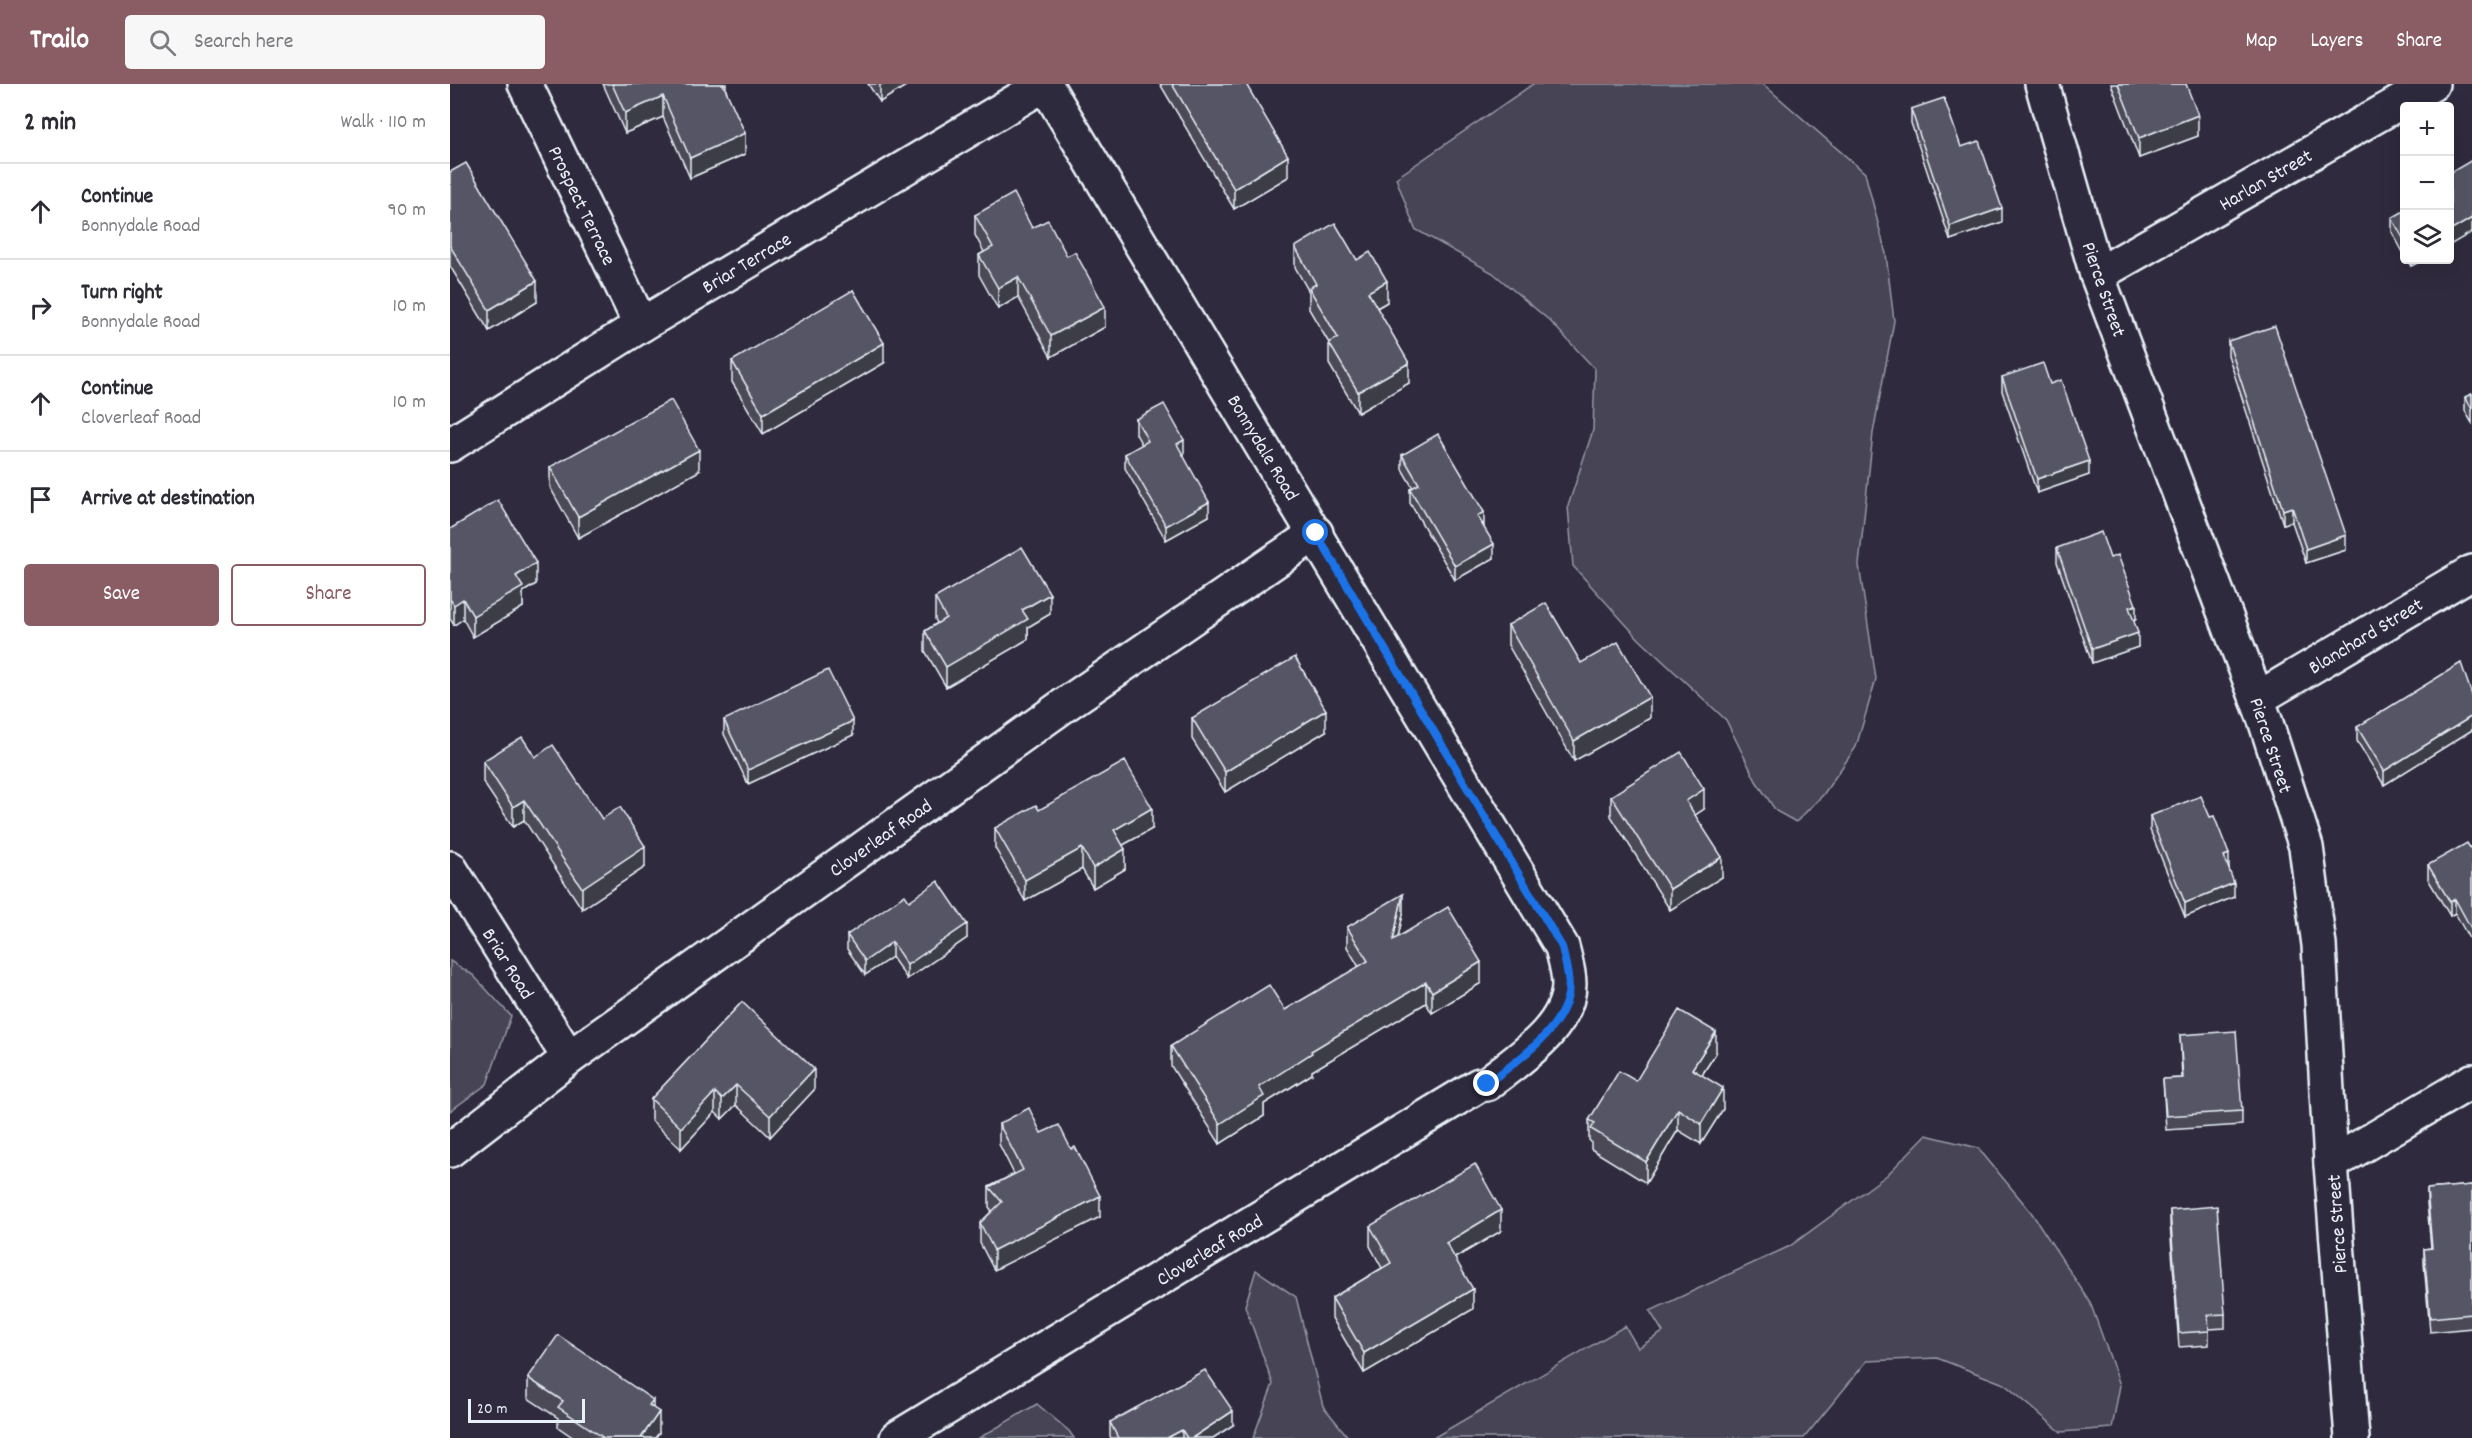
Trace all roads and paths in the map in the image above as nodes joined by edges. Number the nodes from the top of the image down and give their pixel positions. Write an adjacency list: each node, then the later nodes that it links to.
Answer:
1 (525, 84): 6 (street, Prospect Terrace)
2 (1045, 84): 6 (street, Briar Terrace); 8 (street, Bonnydale Road)
3 (2042, 84): 5 (street, Pierce Street)
4 (2432, 84): 5 (street, Harlan Street)
5 (2097, 275): 10 (street, Pierce Street)
6 (641, 325): 7 (street, Briar Terrace)
7 (450, 445)
8 (1316, 533): 12 (street, Cloverleaf Road); 13 (street, Bonnydale Road)
9 (2472, 572): 10 (street, Blanchard Street)
10 (2257, 699): 16 (street, Pierce Street)
11 (450, 868): 12 (street, Briar Road)
12 (568, 1058): 15 (street, Cloverleaf Road)
13 (1519, 1059): 17 (street, Cloverleaf Road)
14 (2472, 1081): 16 (street)
15 (450, 1150)
16 (2331, 1164): 18 (street, Pierce Street)
17 (897, 1438)
18 (2352, 1438)

